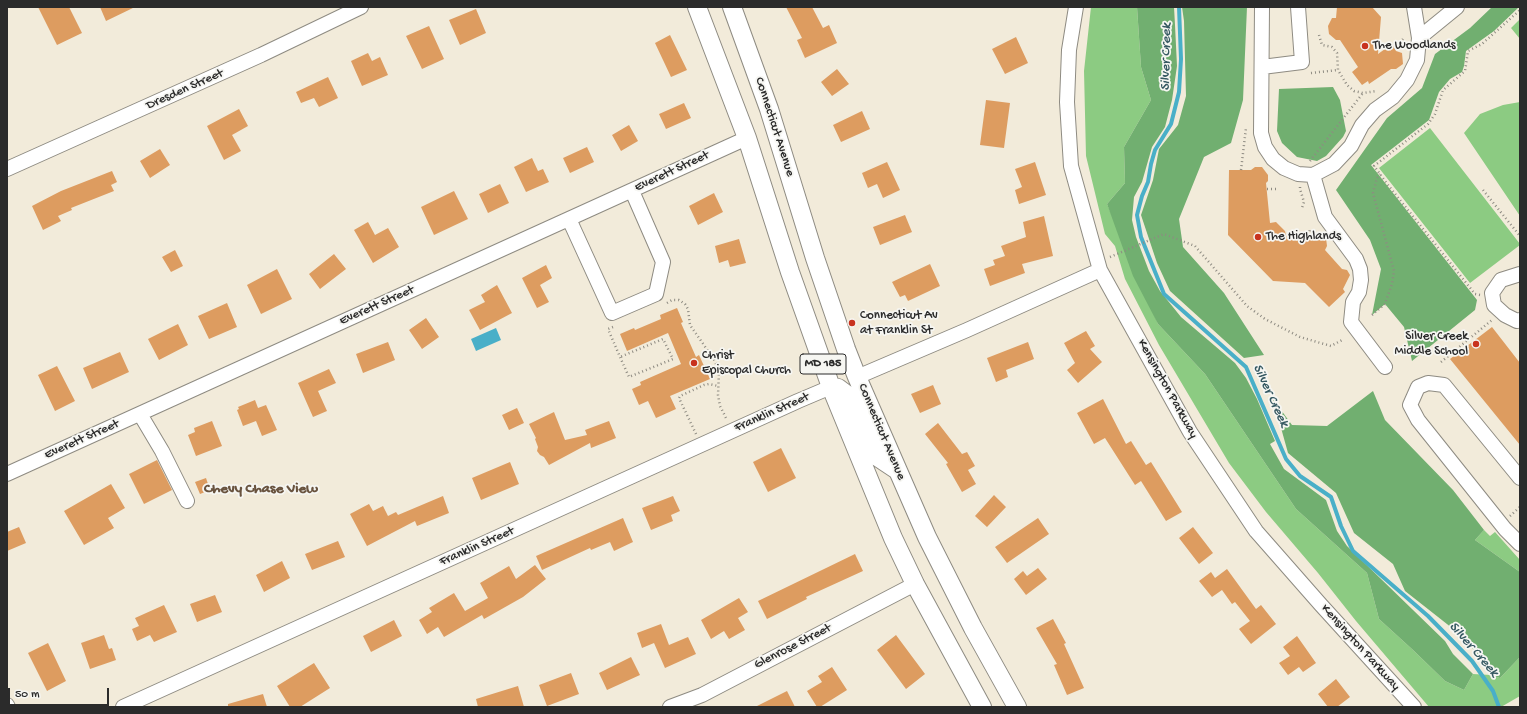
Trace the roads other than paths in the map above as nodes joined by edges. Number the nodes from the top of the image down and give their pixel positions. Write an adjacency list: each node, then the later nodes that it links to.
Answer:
1 (361, 7): 12 (street, Dresden Street)
2 (697, 7): 11 (main road, MD 185)
3 (732, 7): 21 (main road, Connecticut Avenue / MD 185)
4 (1076, 7): 16 (street, Kensington Parkway)
5 (1262, 7): 10 (street)
6 (1298, 7): 10 (street)
7 (1414, 7): 9 (street)
8 (1457, 7): 9 (street)
9 (1419, 38): 13 (street)
10 (1262, 67): 13 (street)
11 (747, 138): 14 (street, Everett Street); 18 (main road, MD 185)
12 (7, 169)
13 (1313, 175): 20 (street)
14 (632, 191): 15 (street, Everett Street); 15 (street)
15 (569, 219): 23 (street, Everett Street)
16 (1100, 270): 21 (street); 34 (street, Kensington Parkway)
17 (1520, 274): 19 (street)
18 (805, 313): 21 (main road); 22 (main road, MD 185)
19 (1520, 320)
20 (1385, 367)
21 (857, 377): 24 (main road, Connecticut Avenue / MD 185)
22 (831, 388): 24 (main road); 29 (main road, MD 185); 30 (street, Franklin Street)
23 (140, 414): 25 (street, Everett Street); 27 (street)
24 (897, 470): 33 (main road, Connecticut Avenue / MD 185)
25 (7, 474)
26 (1520, 478): 28 (street)
27 (187, 500)
28 (1520, 544)
29 (916, 584): 31 (street, Glenrose Street); 32 (main road, MD 185)
30 (122, 707)
31 (670, 707)
32 (982, 707)
33 (1016, 707)
34 (1414, 707)

